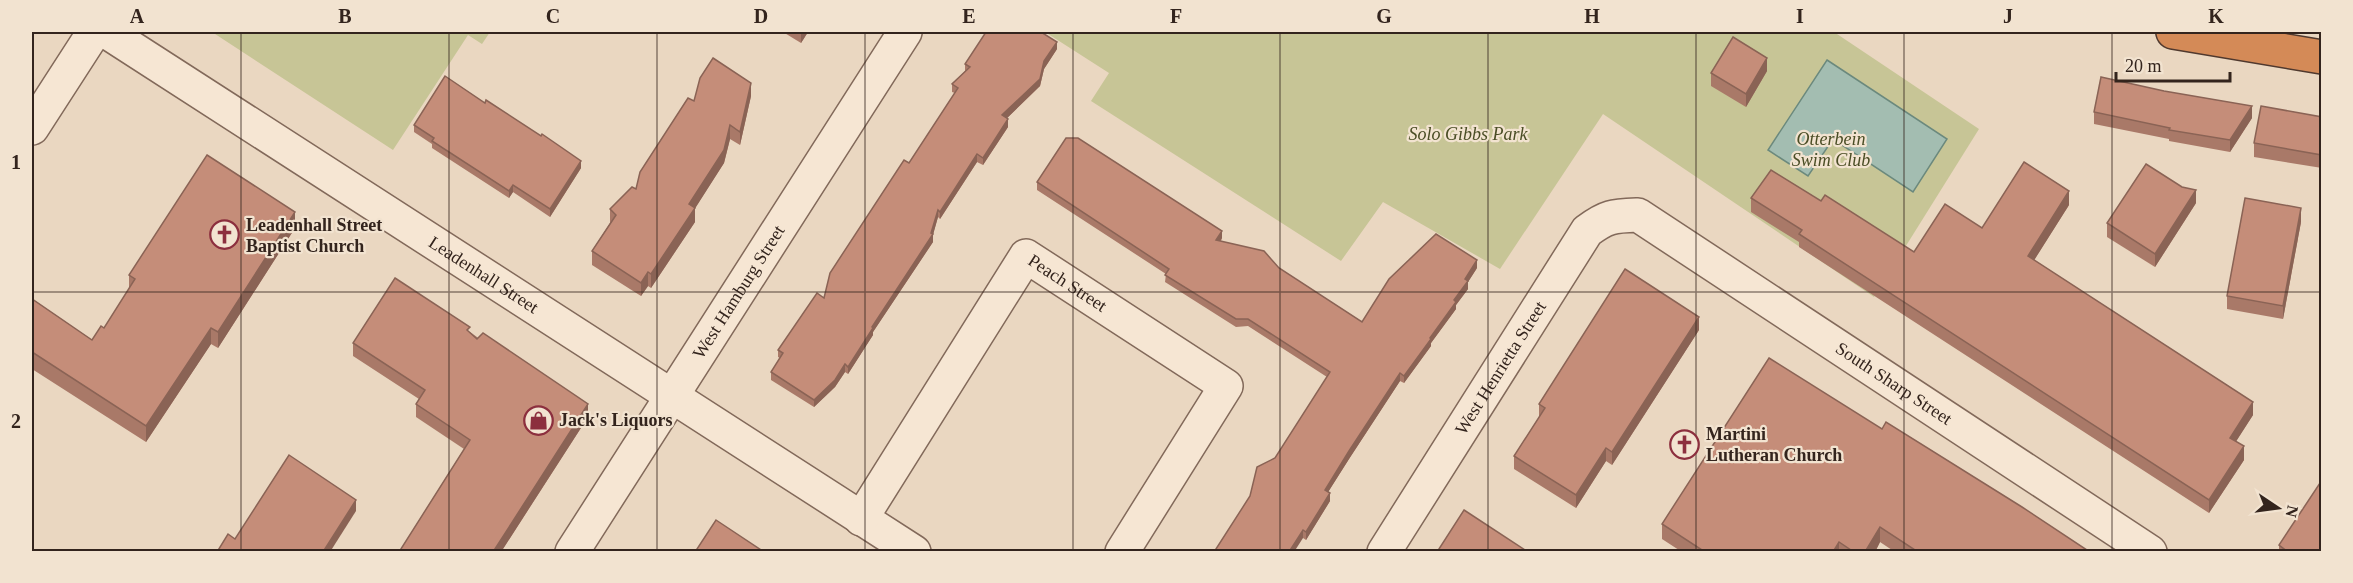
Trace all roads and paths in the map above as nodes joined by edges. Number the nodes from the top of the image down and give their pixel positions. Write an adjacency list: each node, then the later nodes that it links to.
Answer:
1 (94, 32): 6 (street)
2 (107, 32): 8 (street, Leadenhall Street)
3 (905, 32): 8 (street, West Hamburg Street)
4 (2173, 32): 5 (highway)
5 (2322, 57)
6 (32, 128)
7 (1638, 215): 13 (street, West Henrietta Street); 14 (street, South Sharp Street)
8 (671, 396): 9 (street, Leadenhall Street); 10 (street, West Hamburg Street)
9 (861, 519): 11 (street); 12 (street, Peach Street)
10 (572, 552)
11 (914, 552)
12 (1122, 552)
13 (1384, 552)
14 (2150, 552)

